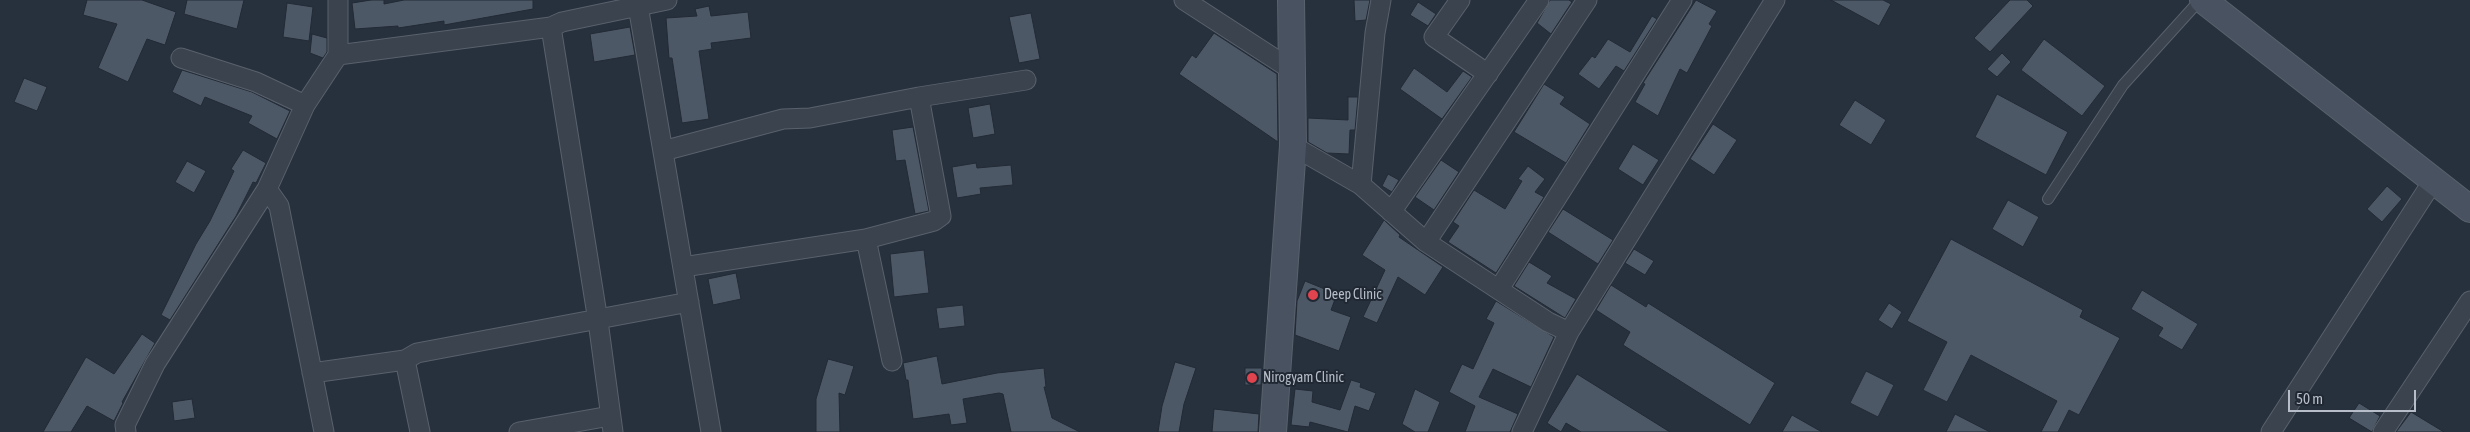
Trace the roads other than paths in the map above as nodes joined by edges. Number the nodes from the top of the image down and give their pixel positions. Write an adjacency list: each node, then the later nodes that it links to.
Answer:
1 (338, 0): 14 (street)
2 (666, 0): 12 (street)
3 (1184, 0): 16 (street)
4 (1291, 0): 16 (street)
5 (1381, 0): 24 (street)
6 (1460, 0): 17 (street)
7 (1539, 0): 17 (street)
8 (1587, 0): 30 (street)
9 (1682, 0): 32 (street)
10 (1775, 0): 36 (street)
11 (2202, 0): 23 (street); 26 (lane)
12 (638, 2): 13 (street); 22 (street)
13 (551, 27): 14 (street); 35 (street)
14 (338, 55): 20 (street)
15 (181, 58): 20 (street)
16 (1292, 70): 21 (street)
17 (1488, 74): 28 (street)
18 (1026, 80): 19 (street)
19 (919, 97): 22 (street); 29 (street)
20 (305, 105): 25 (street)
21 (1293, 146): 24 (street); 46 (street)
22 (663, 151): 31 (street)
23 (2433, 181): 27 (street); 48 (street)
24 (1361, 185): 28 (street)
25 (268, 189): 39 (street); 41 (street)
26 (2048, 200)
27 (2470, 210)
28 (1391, 212): 30 (street)
29 (866, 239): 31 (street); 38 (street)
30 (1426, 242): 32 (street)
31 (683, 267): 34 (street)
32 (1499, 289): 36 (street)
33 (2470, 301): 49 (street)
34 (689, 302): 35 (street); 45 (street)
35 (598, 321): 37 (street); 40 (street)
36 (1569, 332): 47 (street)
37 (405, 360): 39 (street); 43 (street)
38 (892, 361)
39 (312, 373): 42 (street)
40 (611, 424): 44 (street)
41 (126, 432)
42 (324, 432)
43 (420, 432)
44 (519, 432)
45 (711, 432)
46 (1273, 432)
47 (1522, 432)
48 (2271, 432)
49 (2384, 432)

